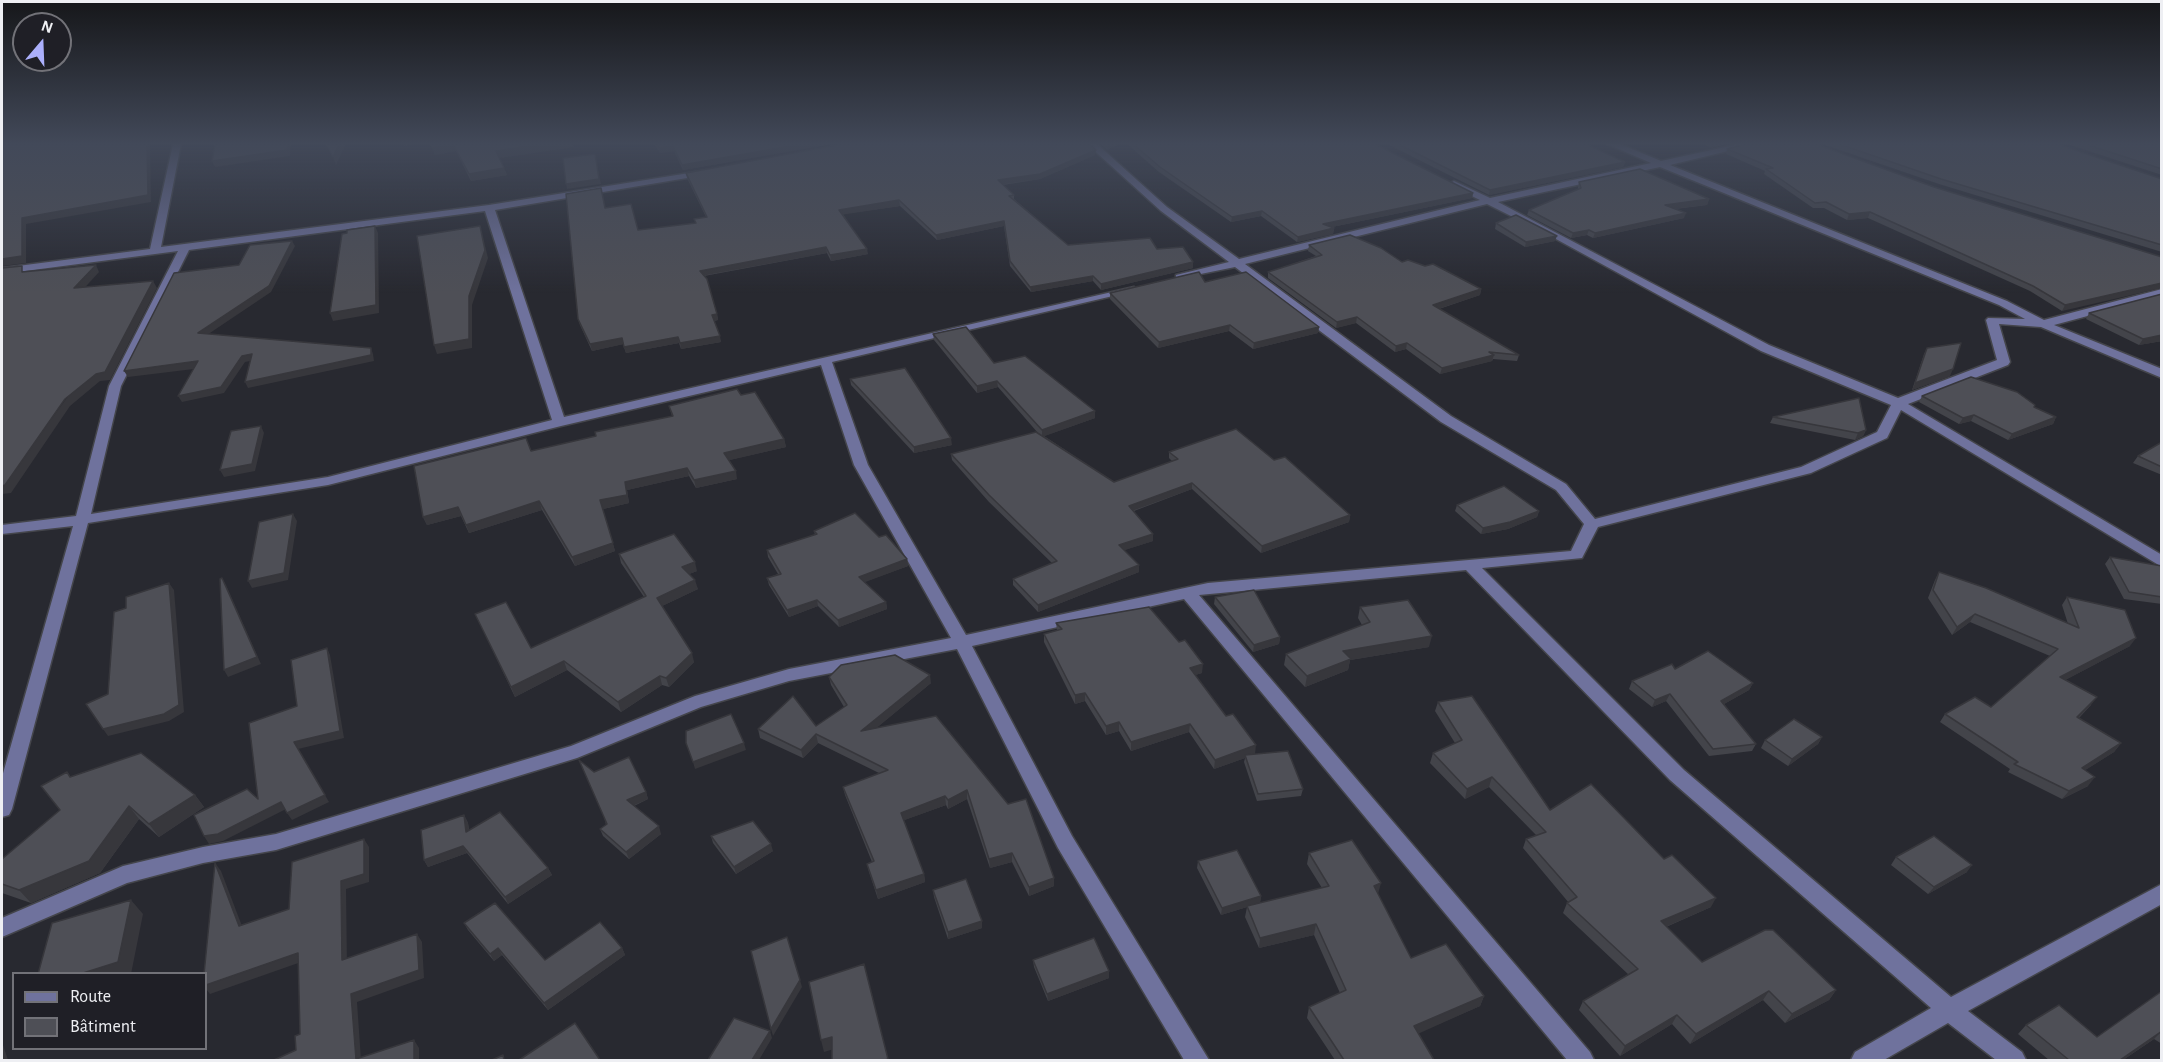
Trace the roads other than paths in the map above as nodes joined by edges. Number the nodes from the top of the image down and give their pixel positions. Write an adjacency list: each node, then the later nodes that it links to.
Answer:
1 (167, 194): 10 (street)
2 (575, 194): 8 (street)
3 (1147, 194): 11 (street)
4 (1474, 194): 7 (street)
5 (1523, 194): 7 (street)
6 (1732, 194): 16 (street)
7 (1489, 201): 11 (street); 19 (street)
8 (489, 208): 9 (street); 20 (street)
9 (185, 247): 10 (street); 21 (street)
10 (155, 251): 12 (street)
11 (1237, 263): 13 (street); 22 (street)
12 (2, 271)
13 (1168, 280)
14 (1146, 285): 17 (street)
15 (2162, 292): 16 (street)
16 (2043, 324): 18 (street); 19 (street)
17 (826, 361): 20 (street); 27 (street)
18 (2162, 374)
19 (1898, 403): 22 (street); 24 (street)
20 (559, 422): 21 (street)
21 (82, 520): 23 (street); 28 (street)
22 (1592, 524): 25 (street)
23 (2, 530)
24 (2162, 562)
25 (1469, 564): 26 (street); 31 (street)
26 (1188, 593): 27 (street); 33 (street)
27 (962, 642): 30 (street); 32 (street)
28 (2, 809)
29 (2162, 893): 31 (street)
30 (2, 928)
31 (1948, 1010): 34 (street); 35 (street)
32 (1197, 1060)
33 (1582, 1060)
34 (1863, 1060)
35 (2014, 1060)

